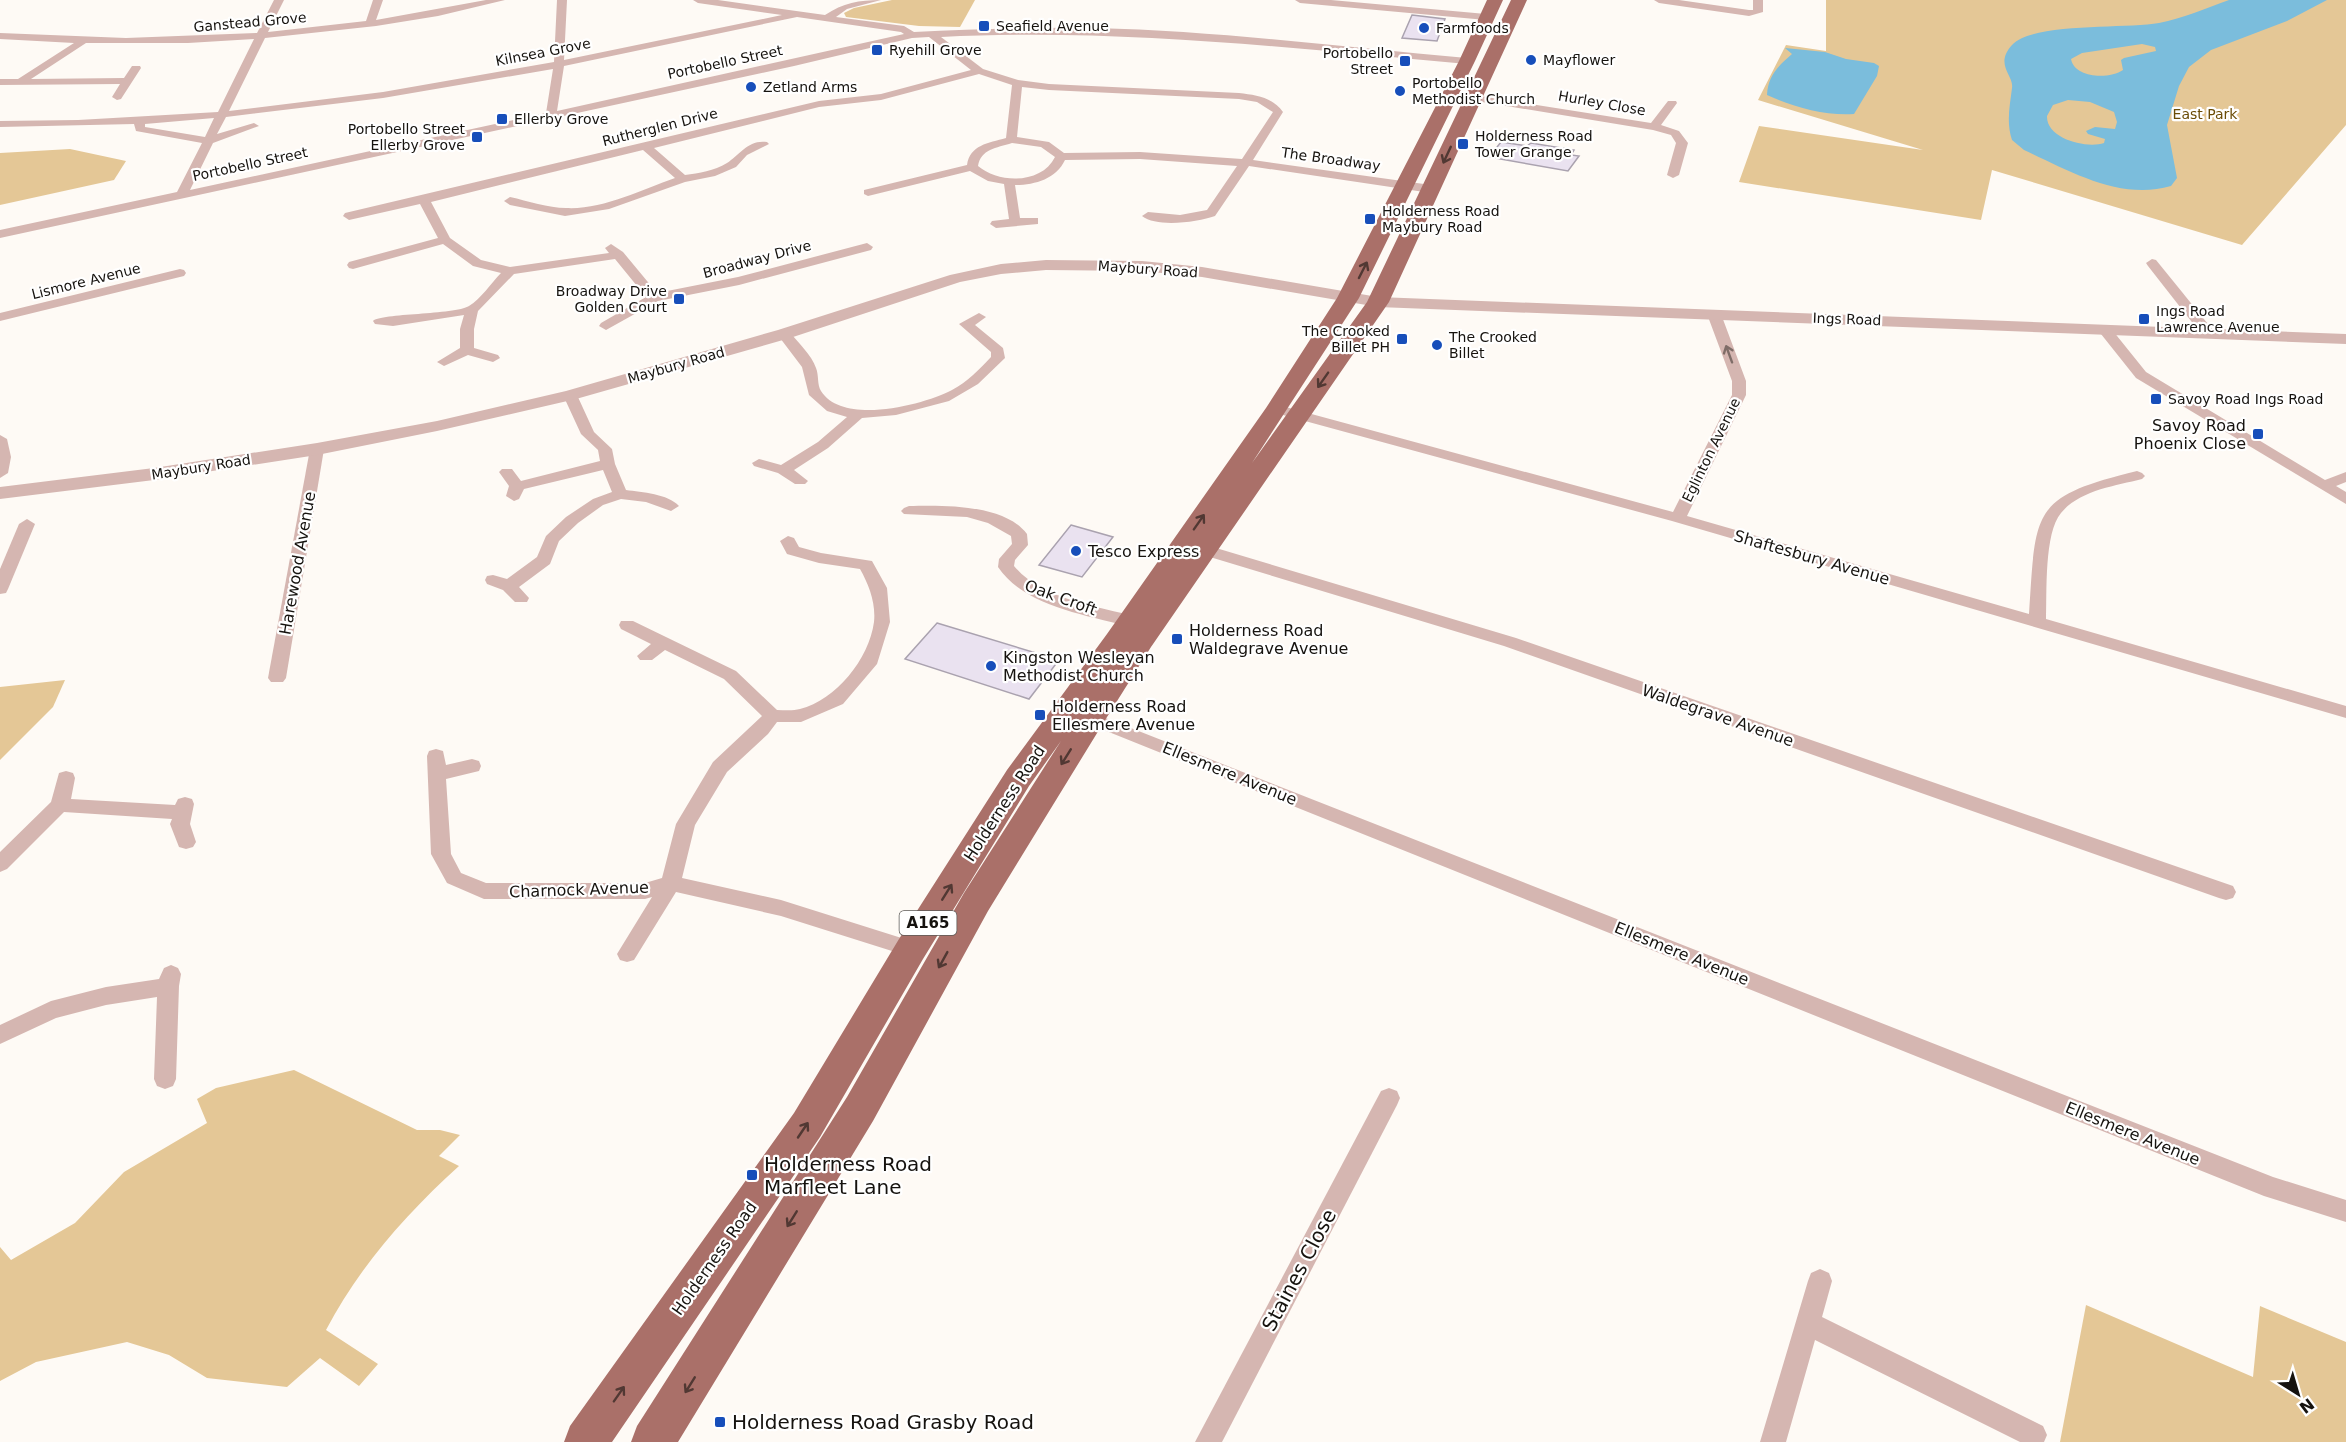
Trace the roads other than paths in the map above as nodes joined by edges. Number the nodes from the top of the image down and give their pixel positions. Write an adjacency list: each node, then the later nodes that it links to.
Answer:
1 (279, 0): 19 (street)
2 (378, 0): 15 (street)
3 (500, 0): 15 (street, Ganstead Grove)
4 (562, 0): 22 (street)
5 (703, 0): 12 (street)
6 (876, 0): 14 (street)
7 (1300, 0): 13 (street)
8 (1495, 0): 13 (highway, Holderness Road / A165)
9 (1519, 0): 30 (highway, Holderness Road / A165)
10 (1659, 0): 11 (street)
11 (1758, 0)
12 (797, 14): 14 (street); 22 (street, Kilnsea Grove)
13 (1486, 17): 21 (highway, Holderness Road / A165)
14 (827, 18): 17 (street)
15 (370, 22): 19 (street, Ganstead Grove)
16 (930, 33): 17 (street, Portobello Street); 21 (street, Portobello Street); 24 (street)
17 (912, 34): 33 (street, Portobello Street)
18 (0, 36): 20 (street, Ganstead Grove)
19 (261, 36): 20 (street, Ganstead Grove); 34 (street)
20 (82, 42): 25 (street)
21 (1467, 61): 48 (highway, Holderness Road / A165)
22 (559, 65): 32 (street, Kilnsea Grove); 33 (street)
23 (136, 68): 26 (street)
24 (979, 71): 28 (street); 41 (street, Rutherglen Drive)
25 (22, 80): 26 (street); 27 (street)
26 (127, 81): 29 (street)
27 (0, 82)
28 (1017, 83): 38 (street); 43 (street)
29 (117, 97)
30 (1474, 98): 37 (street, Hurley Close); 50 (highway, Holderness Road / A165, one-way to 50)
31 (1671, 103): 37 (street, Hurley Close)
32 (294, 109): 34 (street, Kilnsea Grove); 39 (street, Kilnsea Grove)
33 (551, 115): 51 (street, Portobello Street)
34 (220, 116): 35 (street, Kilnsea Grove); 39 (street)
35 (141, 121): 36 (street, Kilnsea Grove); 39 (street, Kilnsea Grove)
36 (0, 124)
37 (1654, 127): 45 (street, Hurley Close)
38 (1011, 140): 42 (street); 44 (street)
39 (208, 141): 51 (street)
40 (763, 144): 46 (street)
41 (645, 146): 46 (street); 52 (street, Rutherglen Drive)
42 (1061, 157): 43 (street, The Broadway); 47 (street)
43 (1241, 166): 48 (street, The Broadway); 55 (street)
44 (972, 167): 47 (street); 49 (street)
45 (1673, 175)
46 (682, 179): 53 (street)
47 (1009, 182): 57 (street)
48 (1404, 189): 50 (street, The Broadway); 67 (highway, Holderness Road / A165, one-way to 48)
49 (868, 192)
50 (1429, 193): 68 (highway, Holderness Road / A165)
51 (182, 194): 59 (street, Portobello Street)
52 (424, 200): 54 (street, Rutherglen Drive); 60 (street)
53 (510, 201)
54 (349, 216)
55 (1148, 216)
56 (1034, 221): 57 (street)
57 (1015, 222): 58 (street)
58 (996, 224)
59 (0, 234)
60 (445, 240): 63 (street); 64 (street)
61 (879, 258): 66 (street, Broadway Drive)
62 (2151, 263): 76 (street)
63 (348, 267)
64 (510, 271): 66 (street); 69 (street)
65 (180, 273): 72 (street, Lismore Avenue)
66 (654, 298): 73 (street, Broadway Drive)
67 (1348, 298): 68 (street, Ings Road); 77 (street, Maybury Road); 83 (highway, Holderness Road / A165)
68 (1378, 302): 70 (street, Ings Road); 83 (highway, Holderness Road / A165, one-way to 83)
69 (472, 310): 74 (street); 79 (street)
70 (1714, 314): 75 (street, Ings Road); 101 (street, Eglinton Avenue, one-way to 70)
71 (979, 316): 84 (street)
72 (0, 317)
73 (631, 324)
74 (387, 325)
75 (2104, 329): 76 (street, Ings Road); 95 (street)
76 (2207, 333): 78 (street, Ings Road)
77 (784, 334): 82 (street, Maybury Road); 84 (street)
78 (2346, 339)
79 (467, 350): 80 (street); 81 (street)
80 (493, 358)
81 (444, 362)
82 (570, 395): 86 (street, Maybury Road); 88 (street)
83 (1288, 411): 101 (street, Shaftesbury Avenue); 104 (highway, Holderness Road / A165); 107 (highway, Holderness Road / A165, one-way to 83)
84 (858, 414): 89 (street)
85 (0, 439): 91 (street)
86 (317, 449): 96 (street, Maybury Road); 112 (street, Harewood Avenue)
87 (759, 463): 89 (street)
88 (608, 464): 90 (street); 97 (street)
89 (783, 470): 94 (street)
90 (507, 472)
91 (0, 473)
92 (2137, 476): 108 (street)
93 (2346, 477): 95 (street)
94 (800, 481)
95 (2324, 486): 98 (street)
96 (0, 493)
97 (620, 494): 99 (street); 105 (street)
98 (2346, 499)
99 (665, 501)
100 (906, 512): 107 (street, Oak Croft)
101 (1678, 518): 108 (street, Shaftesbury Avenue)
102 (27, 524): 106 (street)
103 (788, 541): 115 (street)
104 (1206, 550): 114 (highway, Holderness Road / A165); 122 (street, Waldegrave Avenue)
105 (493, 580)
106 (0, 589)
107 (1131, 621): 114 (highway, Holderness Road / A165)
108 (2037, 622): 113 (street, Shaftesbury Avenue)
109 (627, 625): 110 (street)
110 (665, 642): 111 (street); 115 (street)
111 (646, 656)
112 (277, 678)
113 (2346, 712)
114 (1079, 714): 123 (highway, Holderness Road / A165, one-way to 114); 128 (street, Ellesmere Avenue); 133 (highway, Holderness Road / A165, one-way to 133)
115 (772, 716): 121 (street)
116 (472, 766): 121 (street, Charnock Avenue)
117 (66, 778): 118 (street)
118 (60, 805): 119 (street); 120 (street)
119 (186, 842)
120 (0, 864)
121 (671, 882): 123 (street, Charnock Avenue); 124 (street)
122 (2226, 892)
123 (911, 949): 132 (highway, Holderness Road / A165, one-way to 123)
124 (627, 954)
125 (0, 1035): 126 (street)
126 (165, 1079)
127 (1389, 1098): 134 (street, Staines Close)
128 (2346, 1211)
129 (1820, 1281): 130 (street)
130 (1809, 1324): 131 (street); 135 (street)
131 (2034, 1435)
132 (586, 1442)
133 (653, 1442)
134 (1208, 1442)
135 (1773, 1442)

